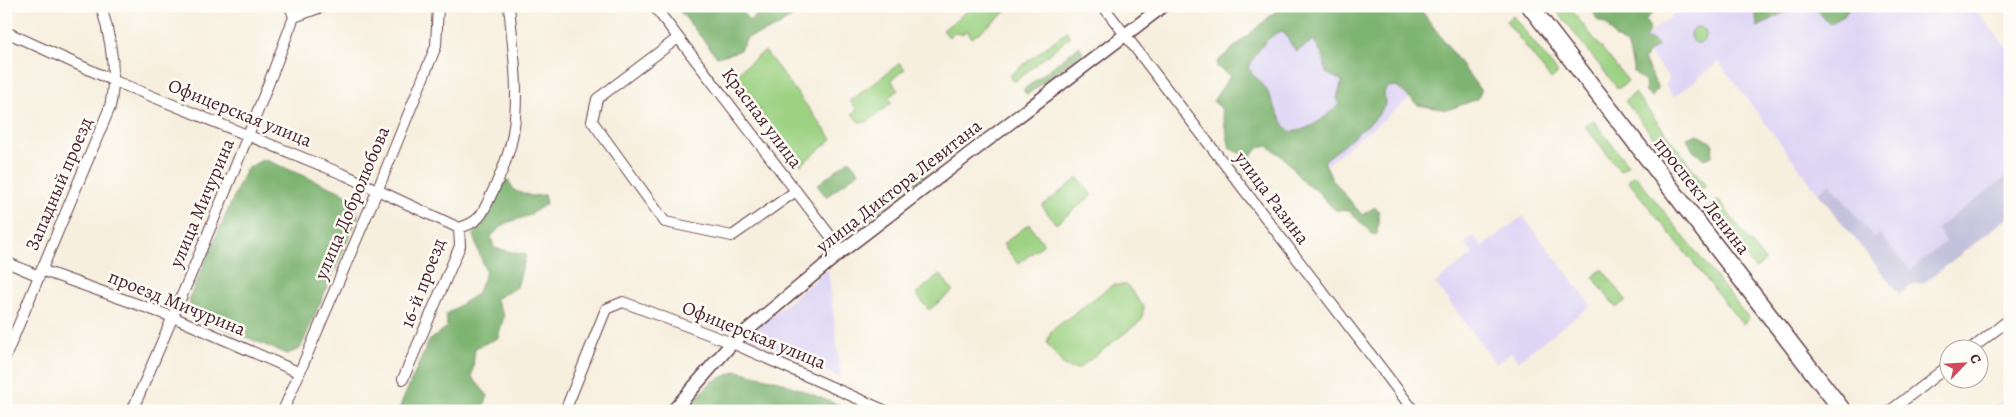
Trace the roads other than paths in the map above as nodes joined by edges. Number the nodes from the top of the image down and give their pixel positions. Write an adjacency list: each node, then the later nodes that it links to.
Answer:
1 (101, 6): 14 (street, Западный проезд)
2 (290, 6): 10 (street)
3 (324, 6): 10 (street)
4 (438, 6): 16 (street, улица Добролюбова)
5 (510, 6): 18 (street, 16-й проезд)
6 (654, 6): 13 (street, Красная улица)
7 (1103, 6): 12 (street, улица Разина)
8 (1163, 6): 12 (street, улица Диктора Левитана)
9 (1530, 6): 36 (main road, проспект Ленина)
10 (294, 17): 15 (street, улица Мичурина)
11 (6, 32): 14 (street, Офицерская улица)
12 (1125, 35): 19 (street, улица Диктора Левитана); 35 (street, улица Разина)
13 (678, 38): 17 (street, Красная улица); 17 (street)
14 (112, 80): 15 (street, Офицерская улица); 21 (street, Западный проезд)
15 (248, 137): 16 (street, Офицерская улица); 22 (street, улица Мичурина)
16 (378, 189): 18 (street, Офицерская улица); 27 (street, улица Добролюбова)
17 (796, 191): 19 (street, Красная улица)
18 (459, 228): 29 (street, 16-й проезд)
19 (842, 251): 25 (street, улица Диктора Левитана)
20 (6, 262): 21 (street, проезд Мичурина)
21 (40, 273): 22 (street, проезд Мичурина); 26 (street, Западный проезд)
22 (173, 317): 27 (street, проезд Мичурина); 30 (street, улица Мичурина)
23 (2010, 319): 24 (street)
24 (1983, 340)
25 (732, 343): 32 (street, Офицерская улица); 33 (street, улица Диктора Левитана); 34 (street, Офицерская улица)
26 (6, 355)
27 (298, 372): 31 (street, улица Добролюбова)
28 (1938, 374): 37 (street)
29 (403, 380)
30 (132, 411)
31 (282, 411)
32 (565, 411)
33 (673, 411)
34 (886, 411)
35 (1414, 411)
36 (1844, 411)
37 (1890, 411)

